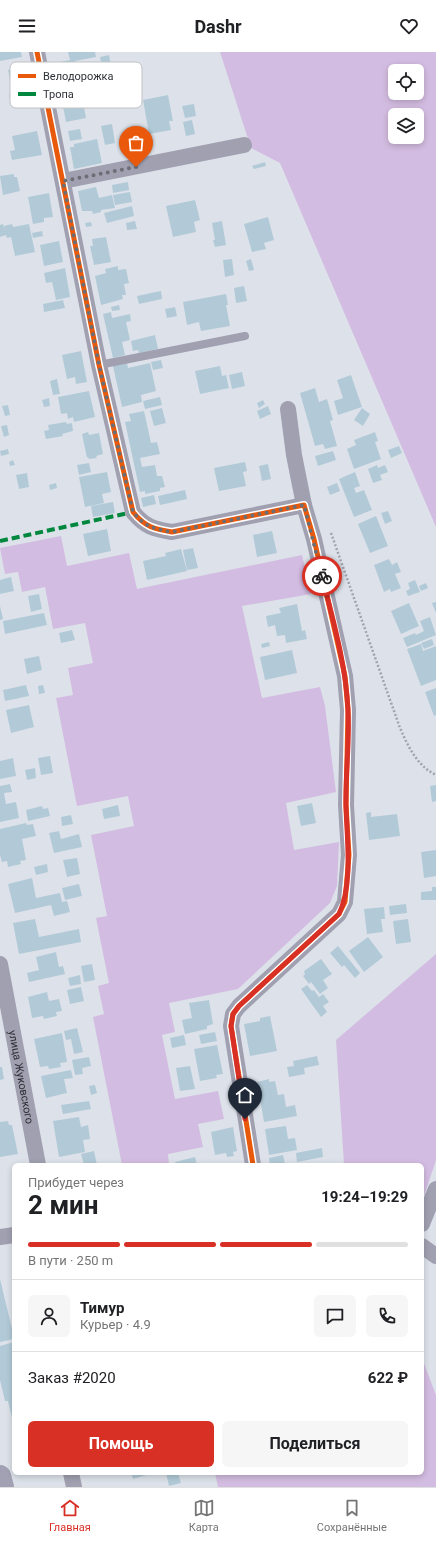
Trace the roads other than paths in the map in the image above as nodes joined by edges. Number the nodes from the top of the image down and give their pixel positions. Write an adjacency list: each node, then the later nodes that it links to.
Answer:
1 (37, 52): 2 (street)
2 (39, 62)
3 (48, 108): 5 (street)
4 (244, 146): 5 (street)
5 (63, 181): 7 (street)
6 (245, 336): 7 (lane)
7 (99, 365): 9 (street)
8 (288, 409): 9 (street)
9 (304, 505): 12 (street)
10 (0, 964): 11 (street, улица Жуковского)
11 (38, 1163)
12 (253, 1163)
13 (436, 1189): 14 (street)
14 (424, 1219)
15 (12, 1235): 16 (street)
16 (0, 1238)
17 (424, 1247): 18 (street)
18 (436, 1256)
19 (71, 1475): 22 (street)
20 (0, 1476): 21 (main road)
21 (3, 1487)
22 (74, 1487)

